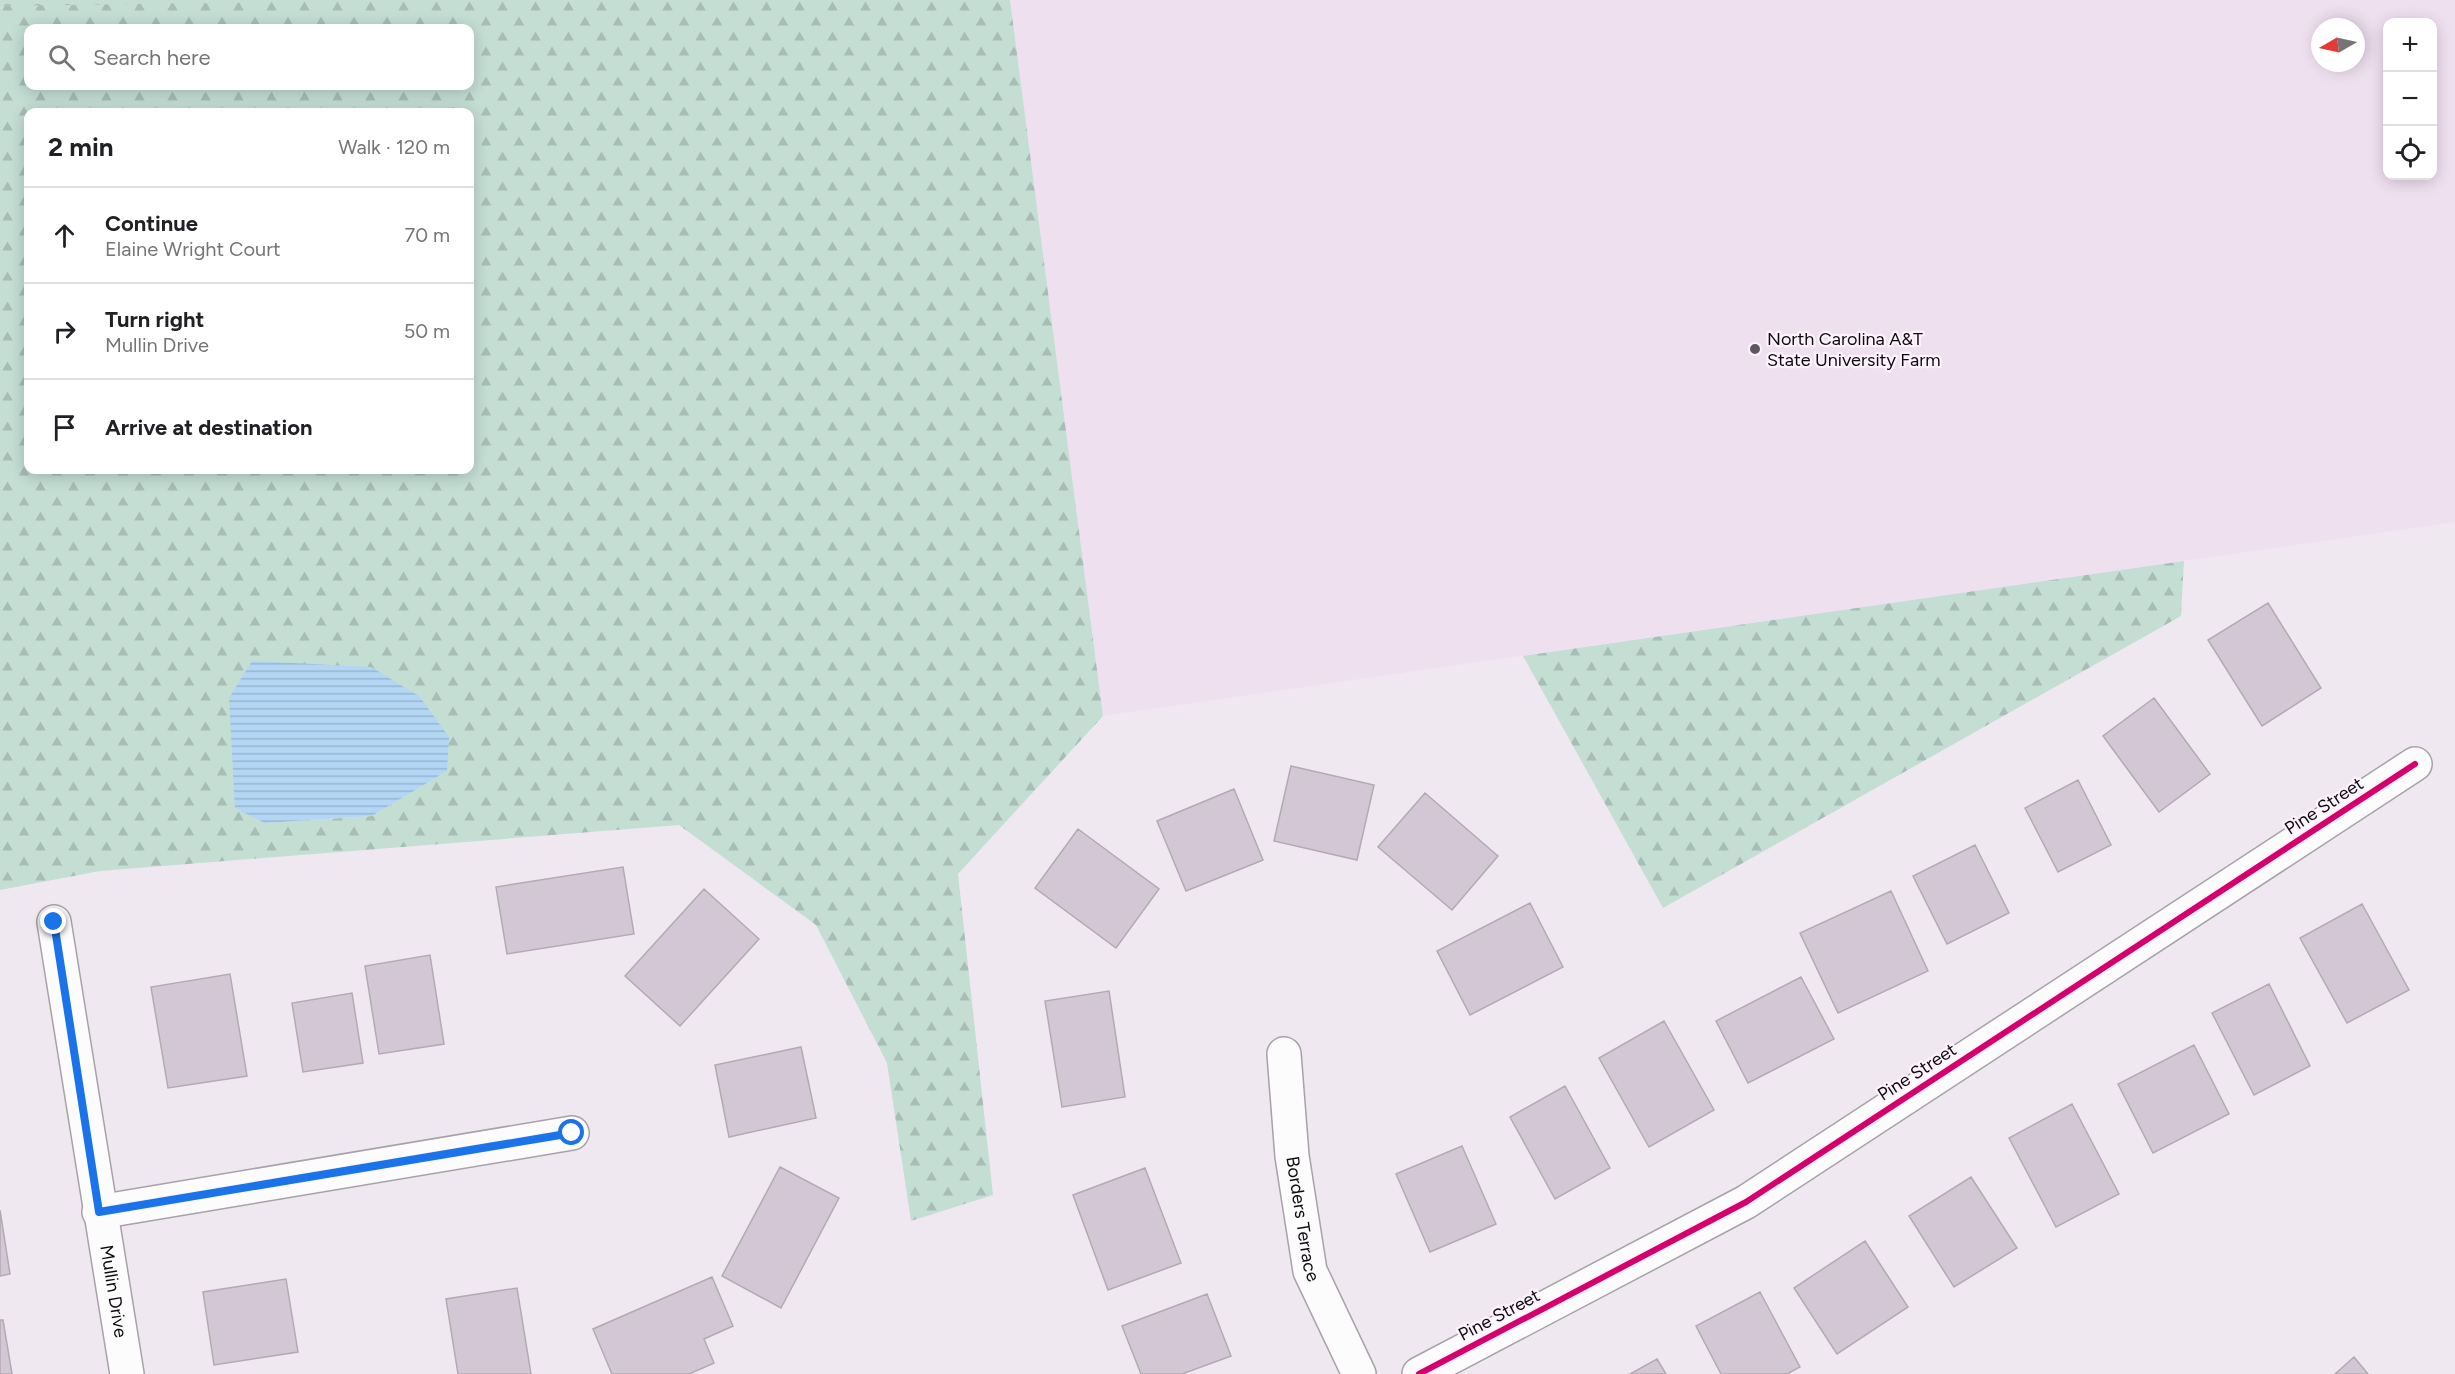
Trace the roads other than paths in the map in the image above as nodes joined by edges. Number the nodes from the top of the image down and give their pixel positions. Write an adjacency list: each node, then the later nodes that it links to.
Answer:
1 (2415, 764): 8 (street, Pine Street)
2 (54, 922): 5 (street, Mullin Drive)
3 (1284, 1054): 7 (street, Borders Terrace)
4 (572, 1133): 5 (street)
5 (99, 1212): 6 (street, Mullin Drive)
6 (127, 1374)
7 (1359, 1374)
8 (1419, 1374)

